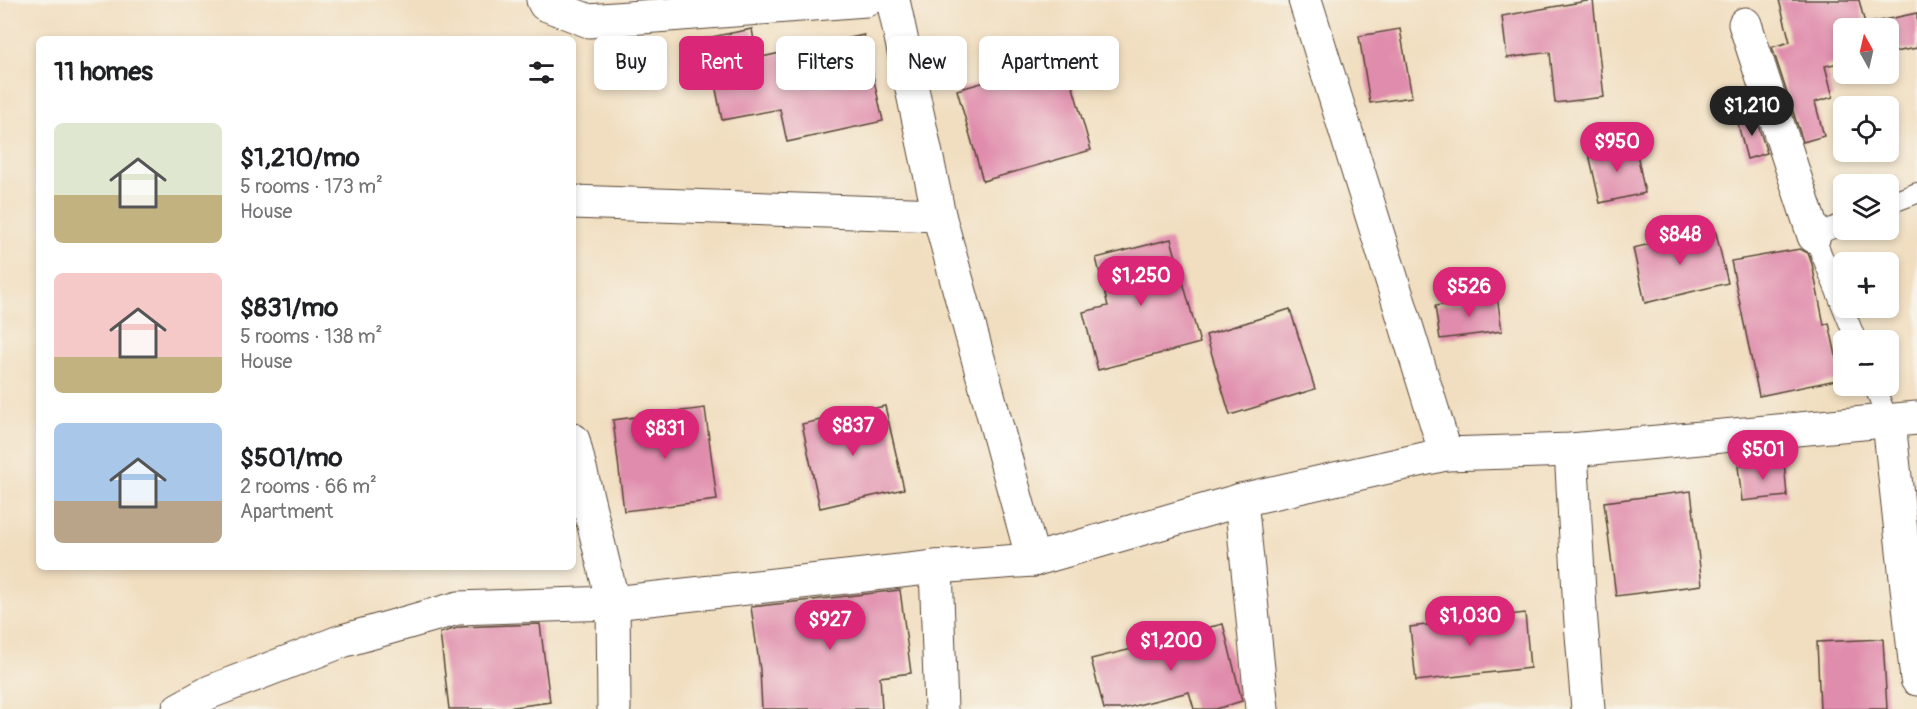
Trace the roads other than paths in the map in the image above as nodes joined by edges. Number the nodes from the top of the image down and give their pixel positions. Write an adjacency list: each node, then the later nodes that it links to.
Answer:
1 (543, 0): 2 (street)
2 (866, 0)
3 (893, 0): 9 (street)
4 (1309, 3): 16 (street)
5 (1745, 24): 10 (street)
6 (1917, 193): 7 (lane)
7 (1899, 200)
8 (576, 202): 9 (street)
9 (939, 215): 18 (street)
10 (1829, 230): 11 (lane)
11 (1854, 330)
12 (1883, 396): 13 (lane)
13 (1903, 420): 14 (street); 21 (street)
14 (1571, 450): 16 (street); 26 (street)
15 (576, 452): 20 (street)
16 (1446, 454): 17 (street)
17 (1241, 500): 18 (street); 25 (street)
18 (1033, 560): 19 (street)
19 (936, 567): 20 (street); 24 (street)
20 (613, 603): 22 (street); 23 (street)
21 (1917, 679)
22 (179, 709)
23 (614, 709)
24 (941, 709)
25 (1262, 709)
26 (1588, 709)

